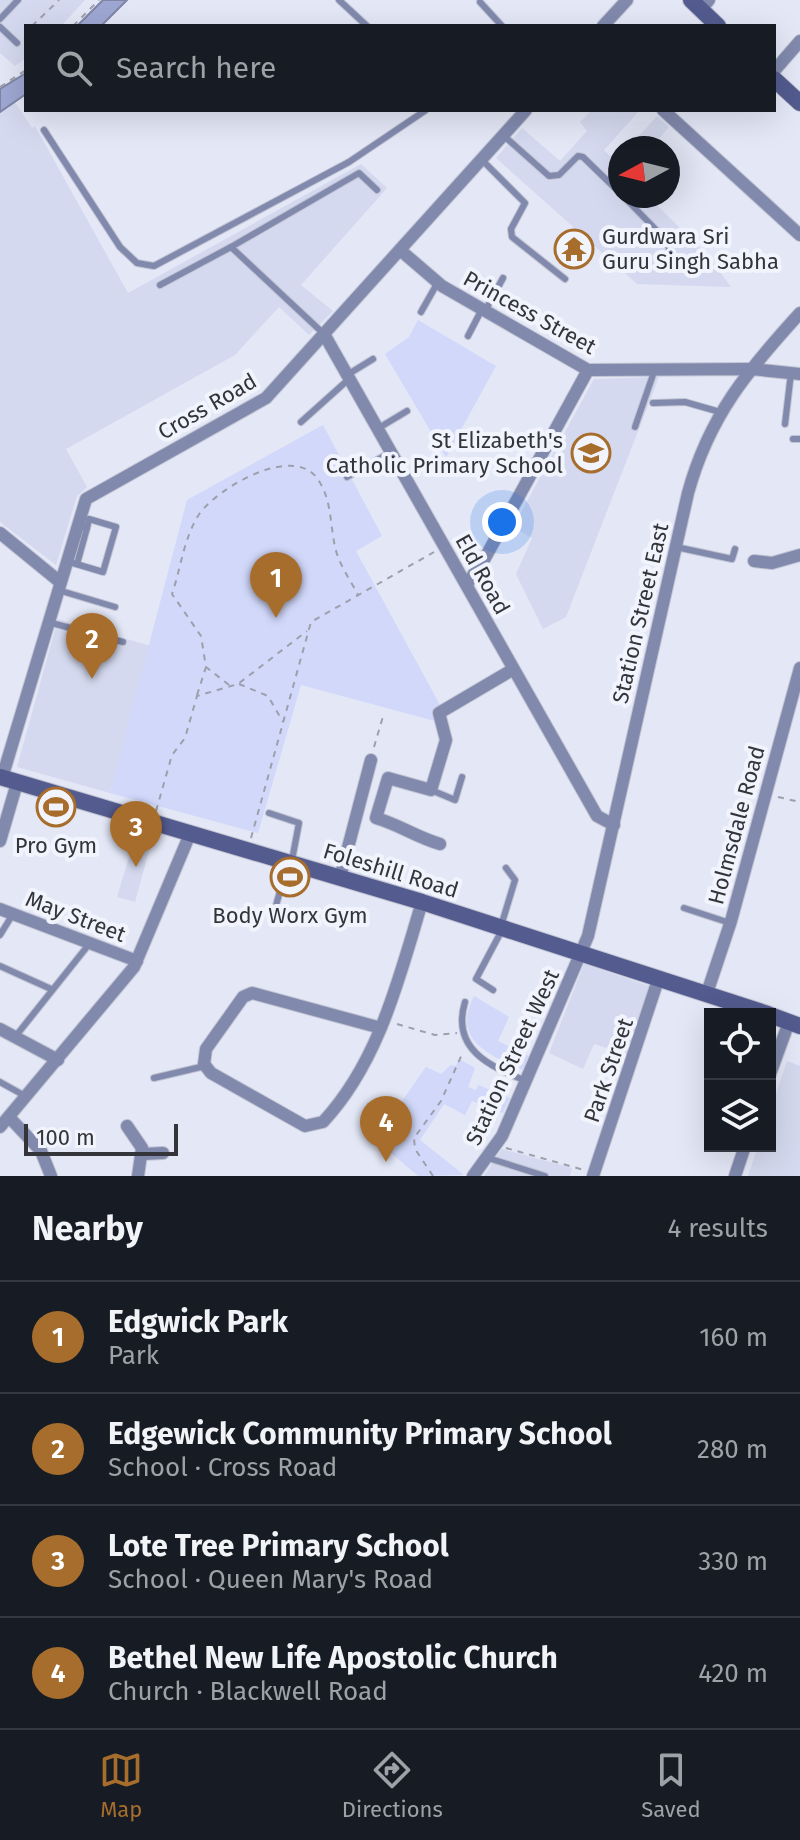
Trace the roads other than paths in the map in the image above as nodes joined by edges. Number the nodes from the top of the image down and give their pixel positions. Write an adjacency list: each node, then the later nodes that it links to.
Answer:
1 (339, 0): 7 (lane)
2 (627, 0): 9 (street)
3 (12, 2): 6 (lane)
4 (480, 2): 8 (lane)
5 (700, 3): 10 (main road)
6 (0, 19)
7 (365, 24)
8 (500, 24)
9 (605, 24)
10 (716, 24)
11 (0, 27): 13 (lane)
12 (800, 41): 14 (street)
13 (17, 43)
14 (776, 69)
15 (776, 81): 16 (main road)
16 (800, 103)
17 (423, 112): 20 (lane)
18 (524, 112): 21 (street, Cross Road)
19 (665, 112): 26 (street)
20 (44, 130)
21 (503, 135): 22 (street, Cross Road); 23 (lane)
22 (481, 159): 28 (street, Cross Road); 31 (lane)
23 (608, 181)
24 (377, 190): 27 (lane)
25 (635, 208): 29 (lane)
26 (800, 235)
27 (231, 247): 33 (lane); 37 (lane)
28 (400, 250): 32 (street, Princess Street); 37 (street, Cross Road)
29 (671, 264)
30 (503, 278): 34 (lane)
31 (565, 279)
32 (438, 282): 34 (street, Princess Street); 35 (lane)
33 (160, 285)
34 (484, 310): 38 (lane); 42 (street, Princess Street)
35 (421, 312)
36 (800, 313): 41 (street, Station Street East)
37 (324, 334): 44 (street, Eld Road); 54 (street, Cross Road)
38 (468, 336)
39 (373, 359): 44 (lane)
40 (655, 369): 41 (street, Princess Street); 42 (street, Princess Street); 50 (lane)
41 (751, 369): 43 (street, Princess Street); 47 (street, Station Street East)
42 (588, 370): 61 (street)
43 (796, 374): 49 (lane)
44 (348, 377): 48 (lane); 51 (street, Eld Road)
45 (653, 403): 47 (lane)
46 (407, 411): 51 (lane)
47 (720, 412): 56 (street, Station Street East)
48 (301, 422)
49 (785, 424)
50 (635, 427)
51 (377, 429): 52 (street, Eld Road)
52 (391, 452): 53 (lane); 61 (street, Eld Road)
53 (347, 477)
54 (82, 527): 59 (street, Cross Road); 59 (lane)
55 (0, 533): 62 (street)
56 (676, 547): 57 (lane); 73 (street, Station Street East)
57 (735, 549)
58 (800, 555): 60 (street)
59 (72, 563): 62 (street, Cross Road)
60 (764, 576)
61 (467, 584): 67 (street, Eld Road)
62 (59, 586): 63 (lane); 64 (street, Cross Road)
63 (115, 607)
64 (48, 622): 65 (lane); 70 (street, Cross Road)
65 (123, 642)
66 (800, 668): 84 (street, Holmsdale Road)
67 (512, 670): 71 (street); 73 (street, Eld Road)
68 (371, 760): 79 (street)
69 (462, 777): 71 (lane)
70 (6, 779): 74 (main road, Foleshill Road); 75 (street, Cross Road)
71 (431, 790): 76 (street)
72 (269, 813): 77 (lane)
73 (614, 825): 88 (street, Station Street East)
74 (190, 834): 77 (main road, Foleshill Road); 89 (street)
75 (0, 841)
76 (440, 844)
77 (290, 863): 79 (main road, Foleshill Road); 83 (lane)
78 (506, 868): 85 (lane)
79 (340, 878): 80 (main road, Foleshill Road)
80 (422, 902): 85 (main road, Foleshill Road); 97 (street)
81 (684, 908): 84 (lane)
82 (6, 911): 86 (lane); 87 (street, May Street)
83 (273, 916)
84 (730, 923): 94 (street, Holmsdale Road)
85 (502, 927): 88 (main road, Foleshill Road); 93 (lane)
86 (0, 935)
87 (90, 943): 89 (street, May Street); 92 (lane)
88 (582, 952): 91 (main road, Foleshill Road); 105 (street, Station Street West)
89 (137, 961): 101 (street)
90 (0, 966): 92 (lane)
91 (659, 977): 94 (main road, Foleshill Road); 114 (street, Park Street)
92 (51, 989): 100 (lane)
93 (493, 990)
94 (707, 993): 96 (main road, Foleshill Road)
95 (465, 1002): 105 (lane)
96 (751, 1008)
97 (384, 1024): 103 (street); 103 (street)
98 (794, 1024): 102 (street)
99 (0, 1029): 100 (street)
100 (15, 1037): 101 (street)
101 (58, 1060): 107 (street)
102 (776, 1062)
103 (205, 1066): 104 (lane)
104 (154, 1078)
105 (526, 1081): 113 (street, Station Street West)
106 (0, 1082): 107 (lane)
107 (27, 1097): 108 (street)
108 (5, 1122): 115 (street)
109 (127, 1126): 112 (street)
110 (743, 1152): 119 (street)
111 (163, 1153): 112 (street)
112 (143, 1154): 116 (street)
113 (488, 1158): 117 (street, Station Street West); 118 (lane)
114 (594, 1175)
115 (51, 1176)
116 (138, 1176)
117 (473, 1176)
118 (545, 1176)
119 (735, 1176)

